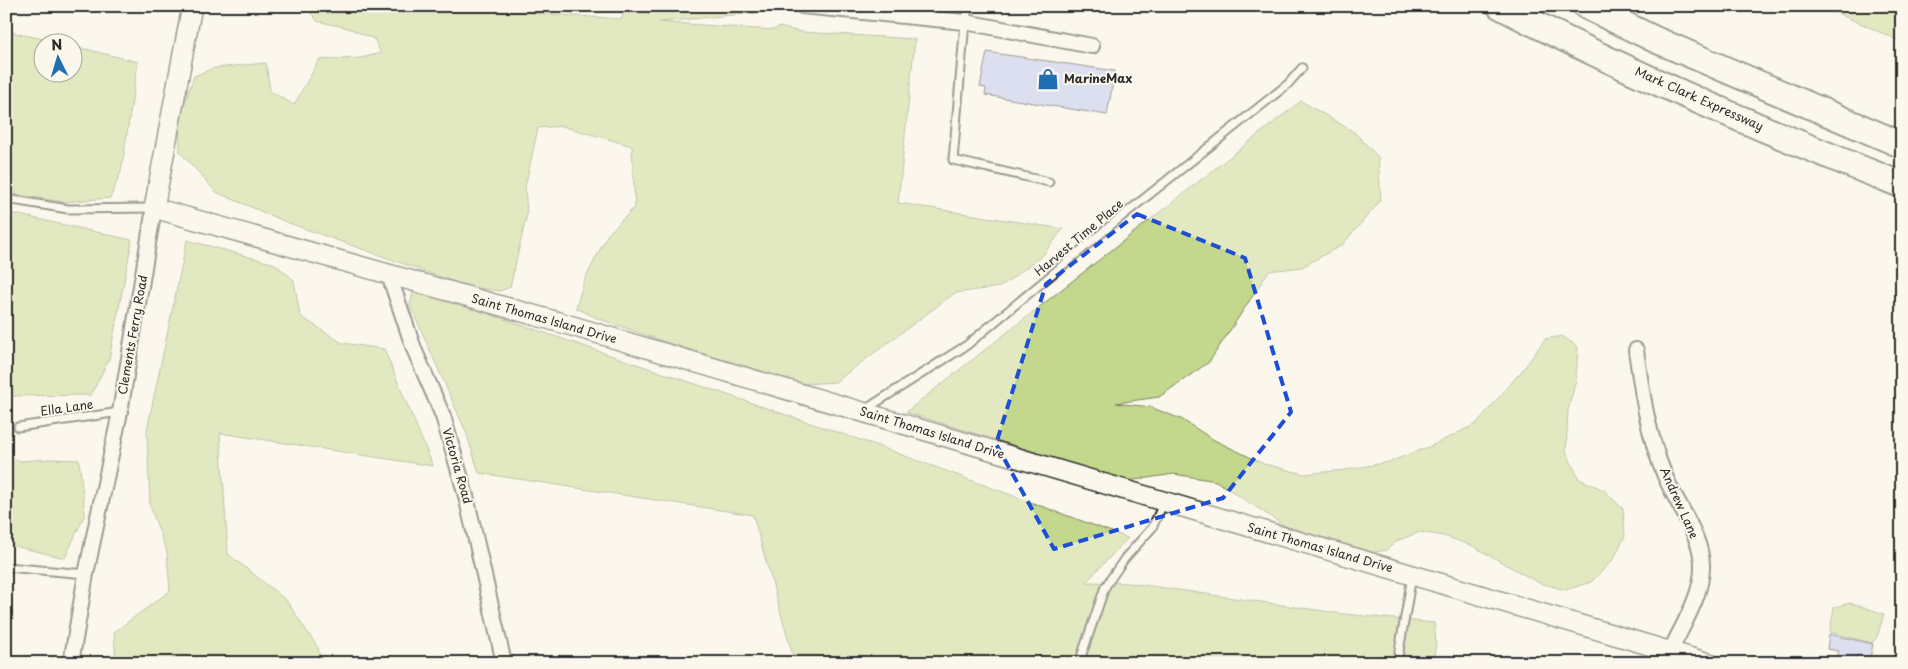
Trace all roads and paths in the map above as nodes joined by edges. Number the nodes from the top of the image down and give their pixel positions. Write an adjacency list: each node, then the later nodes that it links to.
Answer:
1 (192, 6): 16 (main road, Clements Ferry Road)
2 (802, 6): 6 (street)
3 (969, 6): 9 (lane)
4 (1500, 6): 14 (highway, Mark Clark Expressway)
5 (1586, 6): 12 (highway)
6 (838, 8): 7 (street)
7 (877, 10): 8 (street)
8 (914, 12): 9 (street)
9 (965, 22): 10 (street); 13 (lane)
10 (1092, 46)
11 (1302, 68): 20 (lane, Harvest Time Place)
12 (1902, 145)
13 (1049, 182)
14 (1902, 185)
15 (6, 198): 16 (lane)
16 (154, 208): 17 (main road, Saint Thomas Island Drive); 19 (street, Clements Ferry Road)
17 (389, 275): 20 (main road, Saint Thomas Island Drive); 28 (street, Victoria Road)
18 (1636, 350): 26 (street, Andrew Lane)
19 (120, 412): 21 (lane, Ella Lane); 24 (street, Clements Ferry Road)
20 (862, 412): 22 (main road, Saint Thomas Island Drive)
21 (18, 427)
22 (1164, 502): 25 (main road, Saint Thomas Island Drive); 29 (lane)
23 (6, 567): 24 (lane)
24 (86, 574): 27 (street, Clements Ferry Road)
25 (1412, 575): 26 (main road, Saint Thomas Island Drive); 30 (lane)
26 (1670, 652): 31 (main road, Saint Thomas Island Drive)
27 (71, 663)
28 (504, 663)
29 (1079, 663)
30 (1397, 663)
31 (1709, 663)

